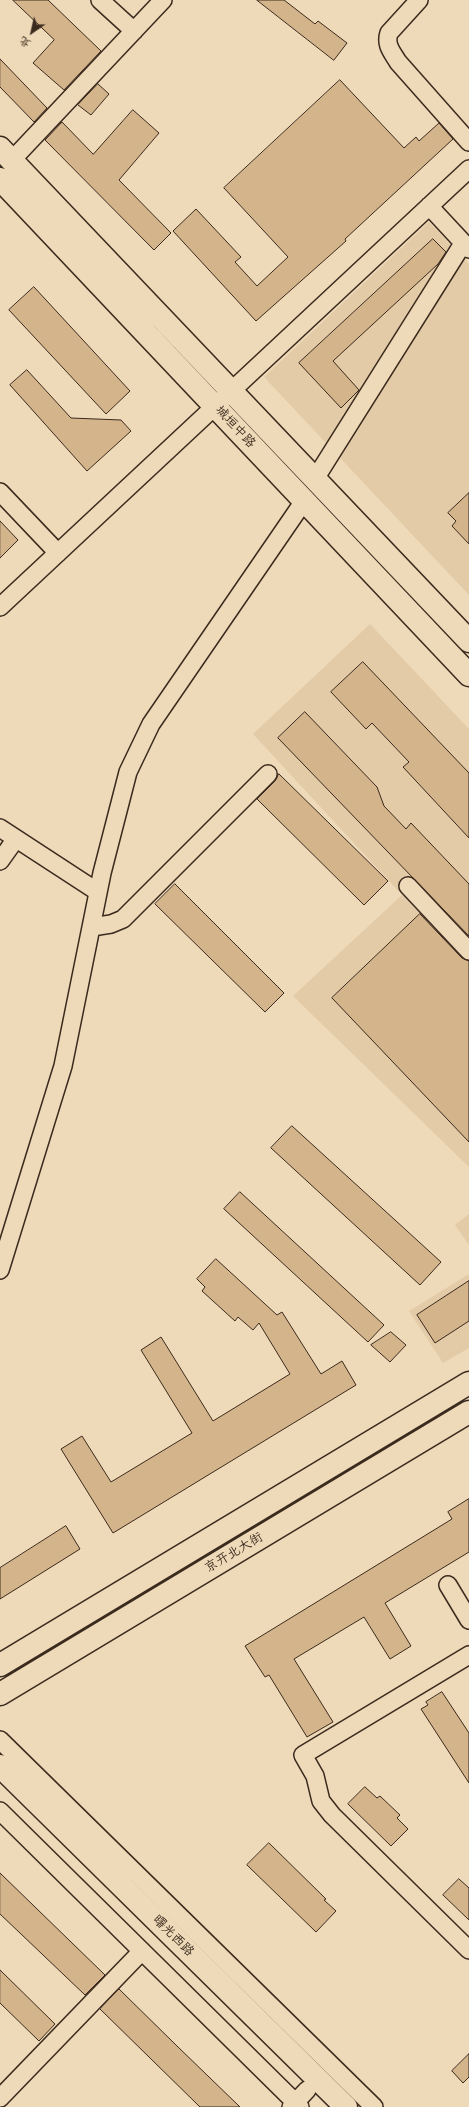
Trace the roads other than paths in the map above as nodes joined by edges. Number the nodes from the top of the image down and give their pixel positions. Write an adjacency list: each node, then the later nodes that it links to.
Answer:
1 (100, 0): 4 (street)
2 (163, 0): 4 (street)
3 (419, 0): 5 (street)
4 (134, 31): 6 (street)
5 (469, 142)
6 (6, 154): 11 (main road, 城垣中路)
7 (469, 169): 9 (street)
8 (0, 179): 12 (main road, 城垣中路)
9 (429, 206): 10 (street); 11 (street)
10 (465, 247): 13 (street)
11 (231, 391): 12 (street); 13 (main road, 城垣中路)
12 (215, 406): 15 (main road, 城垣中路); 16 (street)
13 (315, 479): 18 (main road, 城垣中路)
14 (0, 492): 16 (street)
15 (304, 501): 19 (main road, 城垣中路); 25 (street)
16 (58, 553): 17 (street)
17 (0, 607)
18 (469, 641)
19 (469, 675)
20 (268, 774): 26 (street)
21 (0, 828): 22 (street)
22 (15, 840): 23 (street); 25 (street)
23 (0, 861)
24 (408, 886): 27 (street)
25 (98, 892): 26 (street)
26 (92, 927): 28 (street)
27 (469, 951)
28 (0, 1270)
29 (469, 1383): 34 (main road, 京开北大街)
30 (469, 1412): 35 (main road, 京开北大街)
31 (448, 1585): 32 (street)
32 (469, 1620)
33 (469, 1655): 40 (street)
34 (0, 1665)
35 (0, 1694)
36 (0, 1740): 46 (street)
37 (0, 1766): 45 (main road, 曙光西路)
38 (0, 1787): 43 (main road, 曙光西路)
39 (0, 1811): 41 (street)
40 (469, 1950)
41 (142, 1951): 42 (street); 43 (street)
42 (0, 2098)
43 (298, 2102): 44 (main road, 曙光西路)
44 (324, 2107)
45 (346, 2107)
46 (374, 2107)

